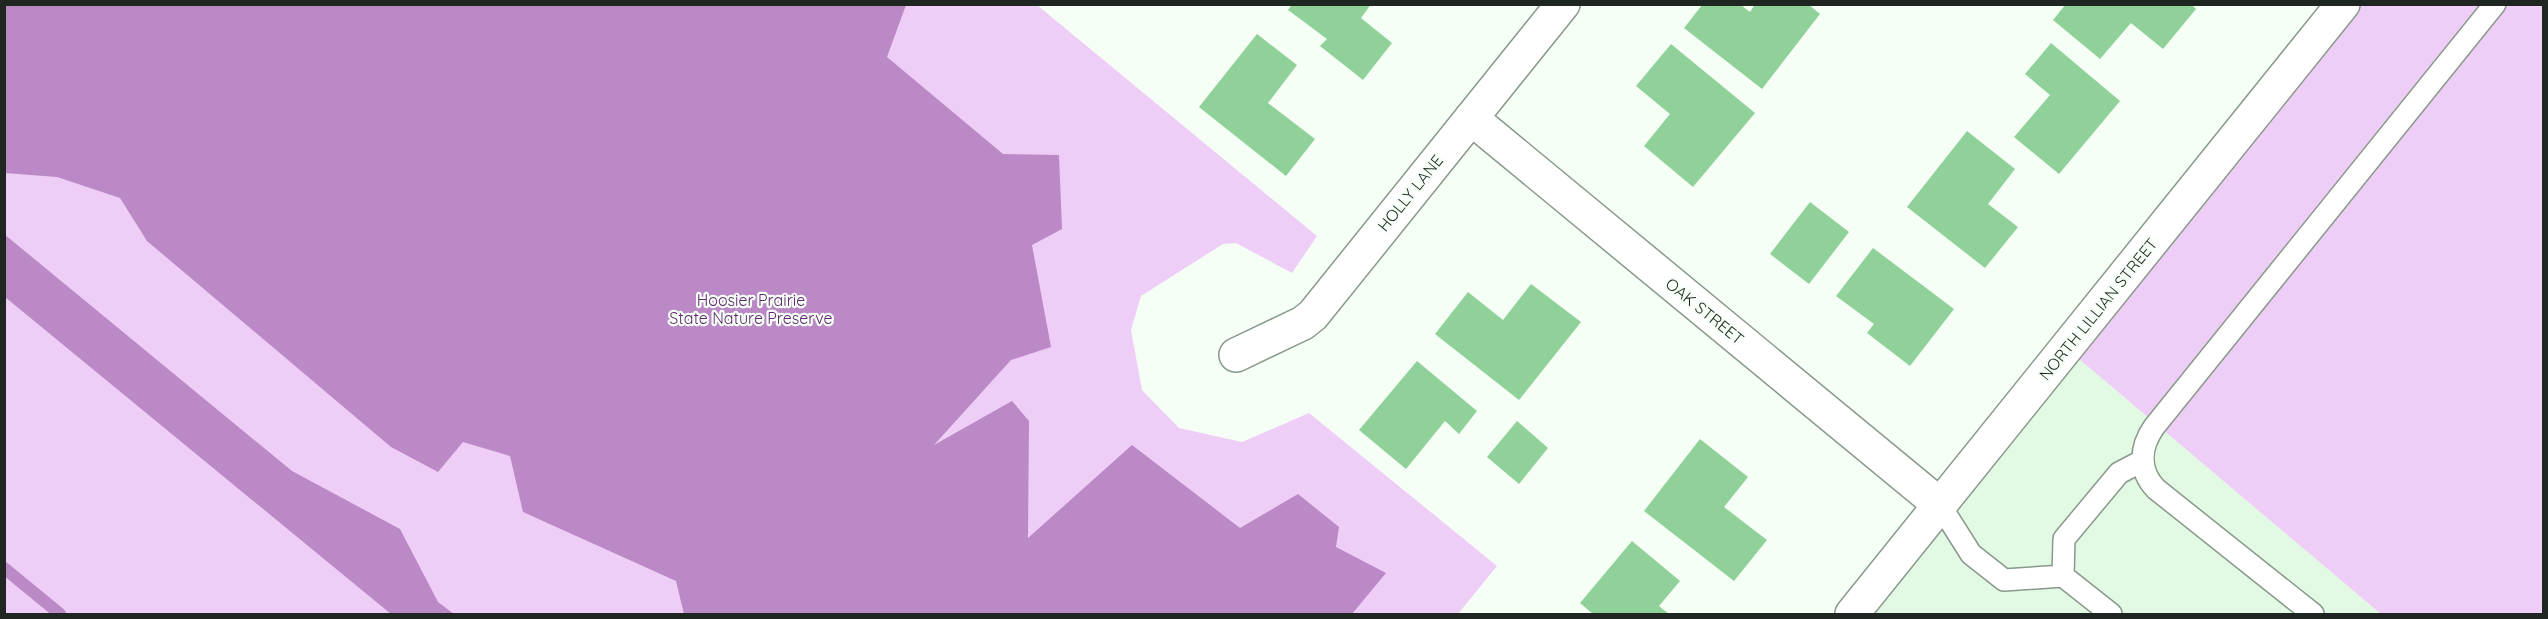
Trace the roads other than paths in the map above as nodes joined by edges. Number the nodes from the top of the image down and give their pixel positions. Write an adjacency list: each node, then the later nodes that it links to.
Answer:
1 (1563, 4): 4 (street, HOLLY LANE)
2 (2343, 4): 7 (street, NORTH LILLIAN STREET)
3 (2495, 4): 6 (lane)
4 (1471, 118): 5 (street, HOLLY LANE); 7 (street, OAK STREET)
5 (1236, 356)
6 (2142, 460): 8 (lane); 11 (lane)
7 (1940, 505): 8 (lane); 9 (street, NORTH LILLIAN STREET)
8 (2063, 576): 10 (lane)
9 (1852, 615)
10 (2111, 615)
11 (2313, 615)

